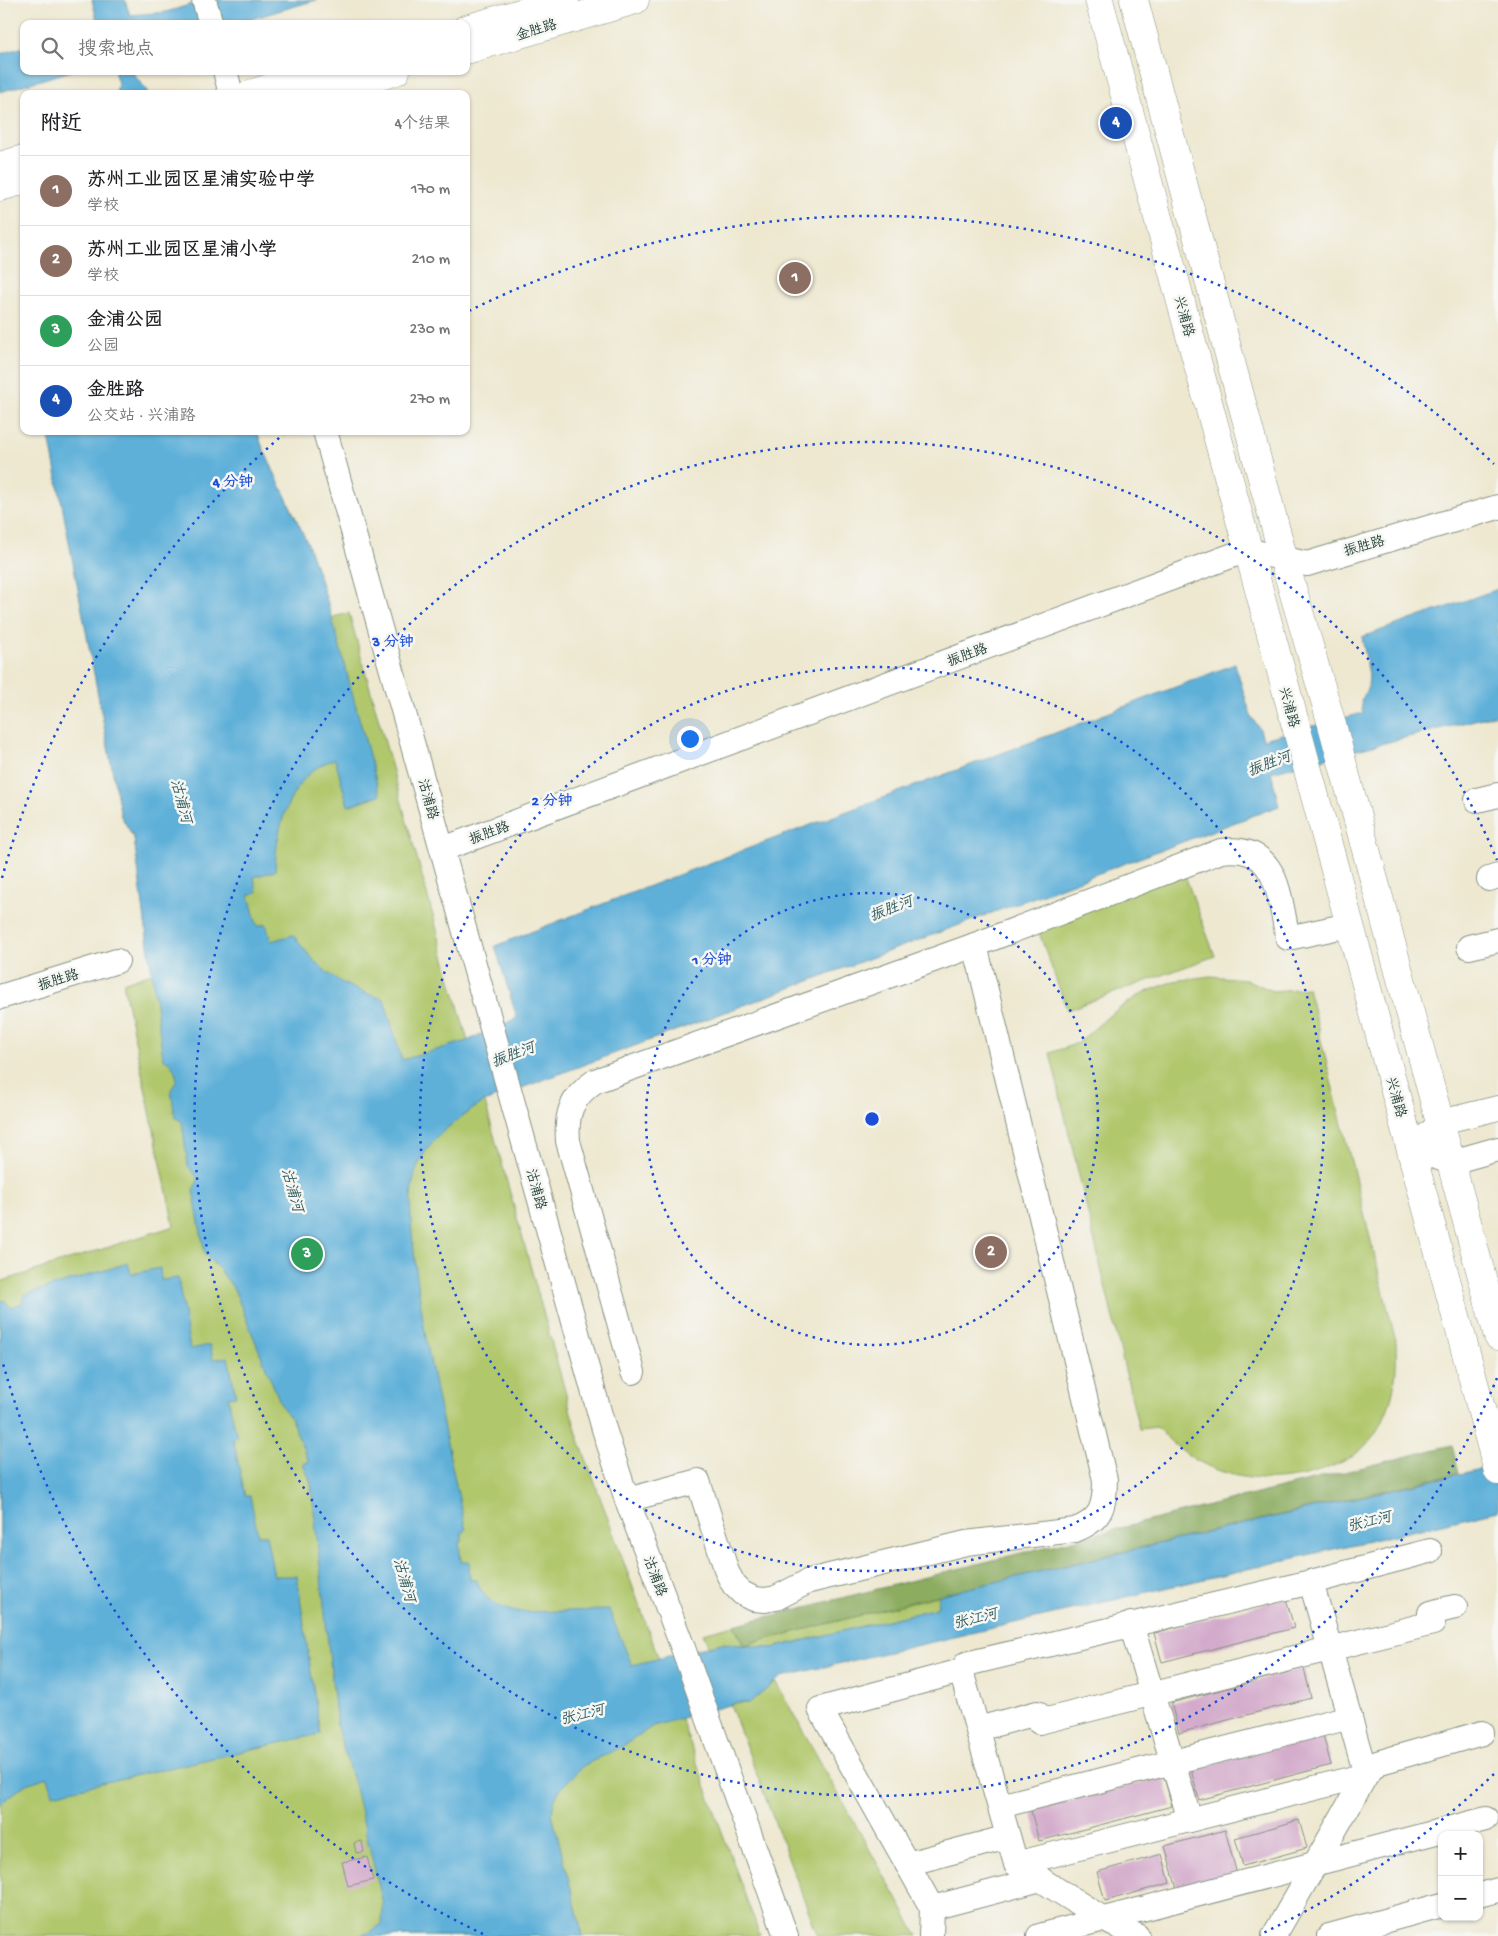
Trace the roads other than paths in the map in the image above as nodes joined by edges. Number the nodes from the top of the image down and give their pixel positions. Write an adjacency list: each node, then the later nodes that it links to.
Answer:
1 (204, 0): 6 (street)
2 (565, 0): 7 (main road, 金胜路)
3 (635, 0): 8 (main road, 金胜路)
4 (1099, 0): 21 (main road, 兴浦路)
5 (1134, 0): 22 (main road)
6 (210, 20)
7 (470, 28)
8 (470, 49)
9 (226, 75): 12 (street)
10 (312, 75): 13 (main road)
11 (383, 75): 14 (main road)
12 (230, 90)
13 (263, 90)
14 (334, 90)
15 (20, 160): 16 (main road)
16 (0, 166)
17 (20, 181): 18 (main road)
18 (0, 187)
19 (326, 435): 23 (street, 沽浦路)
20 (1498, 507): 22 (street, 振胜路)
21 (1247, 550): 22 (street, 振胜路); 23 (street, 振胜路); 24 (main road, 兴浦路)
22 (1284, 560): 31 (main road)
23 (443, 849): 38 (street, 沽浦路)
24 (1349, 925): 26 (street); 33 (main road, 兴浦路)
25 (1498, 940): 27 (street)
26 (975, 945): 36 (street); 38 (street)
27 (1469, 947)
28 (117, 961): 29 (street, 振胜路)
29 (0, 997)
30 (1498, 1108): 31 (street)
31 (1442, 1122): 33 (street); 34 (main road)
32 (1498, 1149): 34 (street)
33 (1412, 1150): 34 (street); 37 (main road, 兴浦路)
34 (1452, 1162): 35 (main road)
35 (1498, 1336)
36 (633, 1372)
37 (1496, 1465)
38 (627, 1500): 64 (street, 沽浦路)
39 (1430, 1551): 40 (street)
40 (1311, 1582): 42 (street); 43 (street)
41 (1455, 1607): 43 (street)
42 (1131, 1624): 44 (street); 45 (street)
43 (1330, 1648): 45 (street); 46 (street)
44 (961, 1671): 47 (street); 55 (street)
45 (1152, 1692): 47 (street); 49 (street)
46 (1350, 1717): 49 (street); 50 (street)
47 (978, 1728): 51 (street)
48 (1482, 1733): 50 (street)
49 (1172, 1763): 51 (street); 53 (street)
50 (1366, 1774): 53 (street); 57 (street)
51 (1000, 1806): 54 (street)
52 (1486, 1819): 57 (street)
53 (1190, 1820): 56 (street)
54 (1008, 1836): 55 (street); 56 (street)
55 (907, 1864): 62 (street)
56 (1016, 1864): 58 (street)
57 (1315, 1864): 63 (street); 68 (street)
58 (1040, 1879): 62 (street); 63 (street)
59 (1498, 1890): 60 (street)
60 (1483, 1894)
61 (1438, 1906): 69 (street)
62 (932, 1908): 65 (street)
63 (1105, 1920): 66 (street); 67 (street)
64 (786, 1936)
65 (931, 1936)
66 (1039, 1936)
67 (1137, 1936)
68 (1274, 1936)
69 (1329, 1936)

